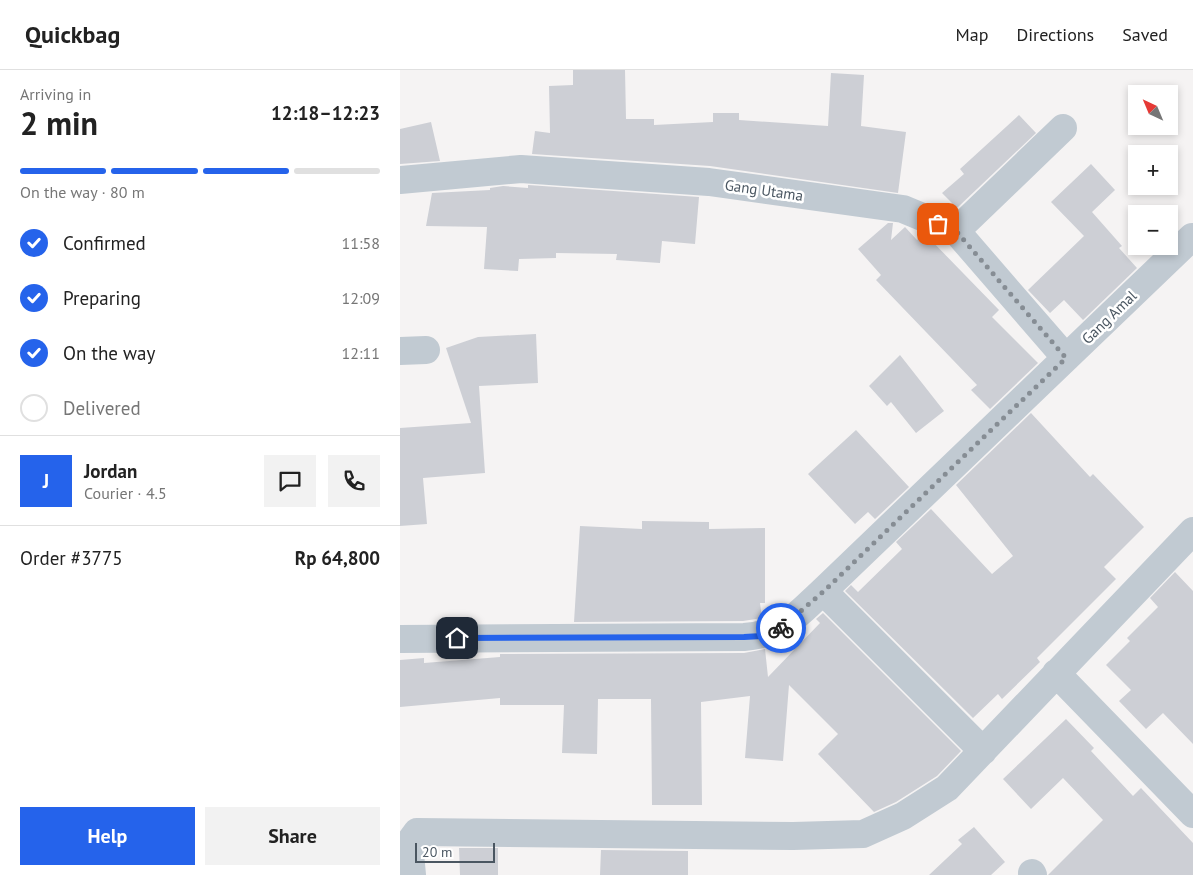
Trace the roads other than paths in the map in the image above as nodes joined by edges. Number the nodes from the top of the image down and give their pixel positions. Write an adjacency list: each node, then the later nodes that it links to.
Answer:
1 (1063, 128): 3 (street)
2 (400, 180): 3 (street, Gang Utama)
3 (956, 231): 5 (street, Gang Utama)
4 (1192, 237): 5 (street, Gang Amal)
5 (1066, 358): 7 (street, Gang Amal)
6 (1193, 531): 9 (street)
7 (824, 591): 8 (street, Gang Amal); 10 (street)
8 (400, 639)
9 (1056, 673): 10 (street); 11 (street)
10 (983, 751): 12 (street)
11 (1193, 814)
12 (412, 875)

